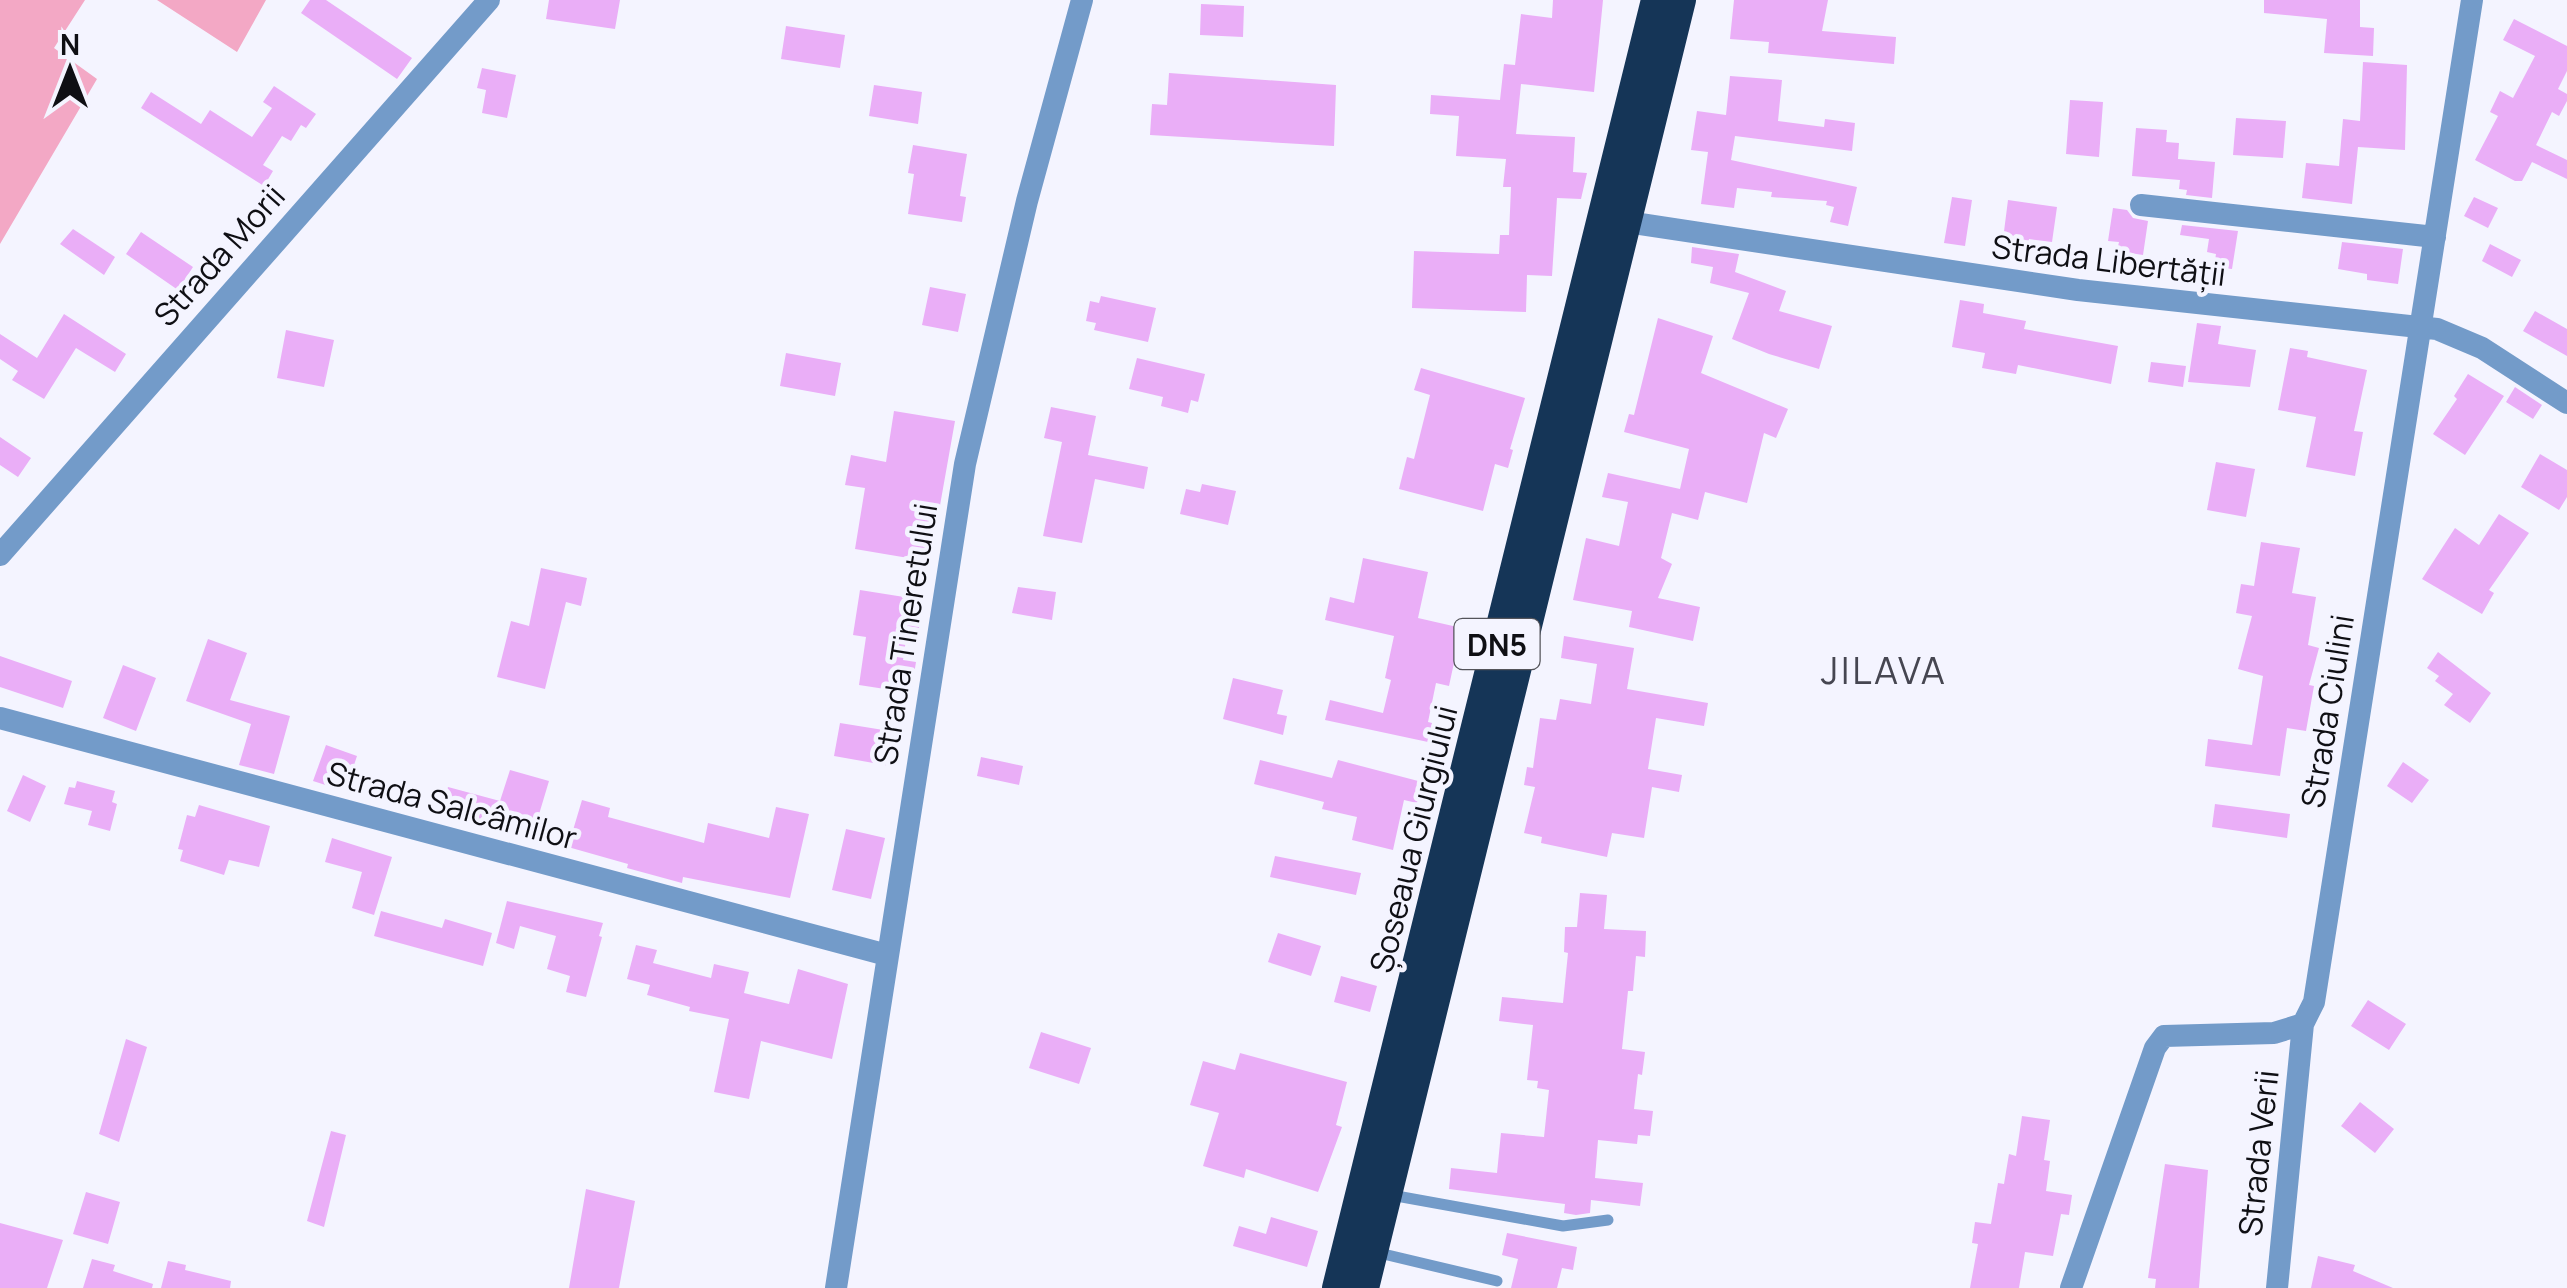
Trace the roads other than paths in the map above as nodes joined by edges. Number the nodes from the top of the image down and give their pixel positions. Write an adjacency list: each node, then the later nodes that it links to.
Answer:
1 (489, 0): 11 (street, Strada Morii)
2 (1082, 0): 13 (street, Strada Tineretului)
3 (1656, 0): 20 (highway, Șoseaua Giurgiului / DN5)
4 (1681, 0): 7 (highway, Șoseaua Giurgiului / DN5)
5 (2472, 0): 8 (street, Strada Ciulini)
6 (2141, 205): 8 (street)
7 (1627, 222): 9 (street, Strada Libertății); 15 (highway, Șoseaua Giurgiului / DN5)
8 (2435, 237): 9 (street, Strada Ciulini)
9 (2420, 327): 10 (street, Strada Libertății); 14 (street, Strada Ciulini)
10 (2567, 403)
11 (0, 555)
12 (0, 718): 13 (street, Strada Salcâmilor)
13 (887, 955): 19 (street, Strada Tineretului)
14 (2303, 1024): 22 (street); 23 (street, Strada Verii)
15 (1387, 1194): 16 (lane); 17 (highway, Șoseaua Giurgiului / DN5)
16 (1608, 1220)
17 (1373, 1252): 18 (lane); 21 (highway, Șoseaua Giurgiului / DN5)
18 (1497, 1281)
19 (836, 1288)
20 (1337, 1288)
21 (1364, 1288)
22 (2071, 1288)
23 (2278, 1288)

